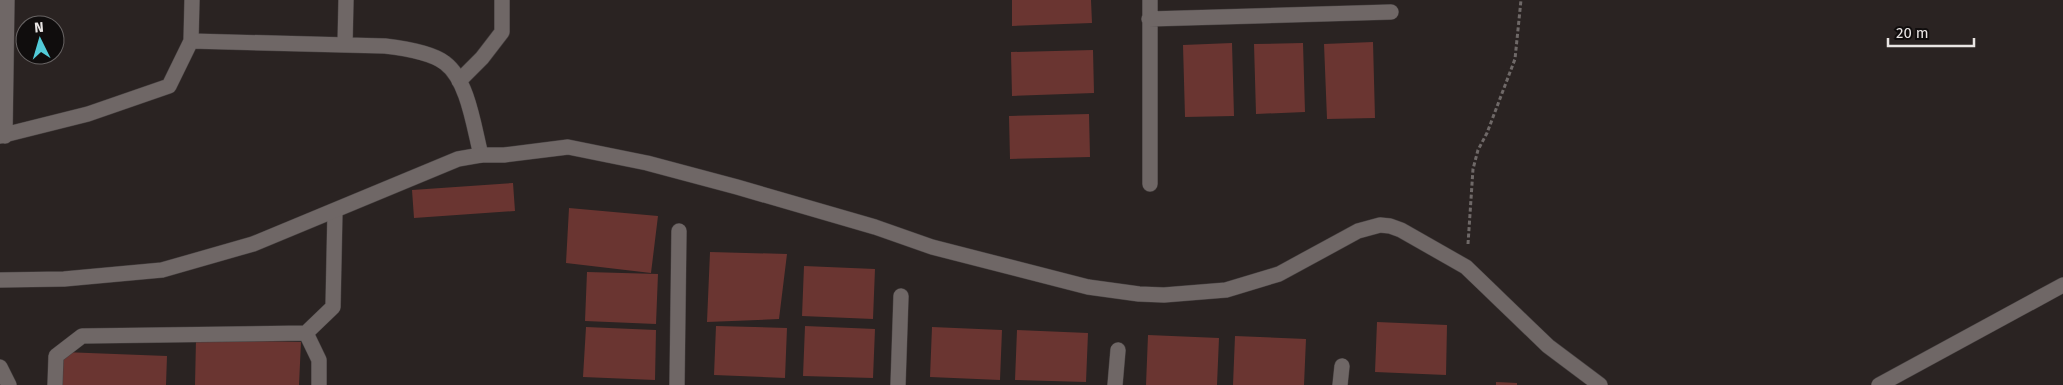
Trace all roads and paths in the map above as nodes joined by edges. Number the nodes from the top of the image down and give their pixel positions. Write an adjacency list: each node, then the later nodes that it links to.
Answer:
1 (7, 0): 12 (street)
2 (192, 0): 9 (street)
3 (346, 0): 10 (street)
4 (502, 0): 11 (street)
5 (1150, 0): 8 (street)
6 (1521, 0): 17 (path)
7 (1391, 12): 8 (street)
8 (1149, 19): 14 (street)
9 (191, 41): 10 (street); 12 (street)
10 (345, 45): 11 (street)
11 (459, 81): 13 (street)
12 (2, 136)
13 (481, 155): 15 (street); 17 (street)
14 (1150, 184)
15 (334, 210): 18 (street); 21 (street)
16 (678, 231): 28 (street)
17 (1466, 267): 32 (street)
18 (0, 280)
19 (2063, 285): 33 (street)
20 (901, 296): 29 (street)
21 (306, 333): 26 (street); 27 (street)
22 (1118, 350): 30 (street)
23 (1342, 366): 31 (street)
24 (0, 367): 25 (street)
25 (9, 385)
26 (55, 385)
27 (318, 385)
28 (677, 385)
29 (898, 385)
30 (1116, 385)
31 (1340, 385)
32 (1600, 385)
33 (1879, 385)

